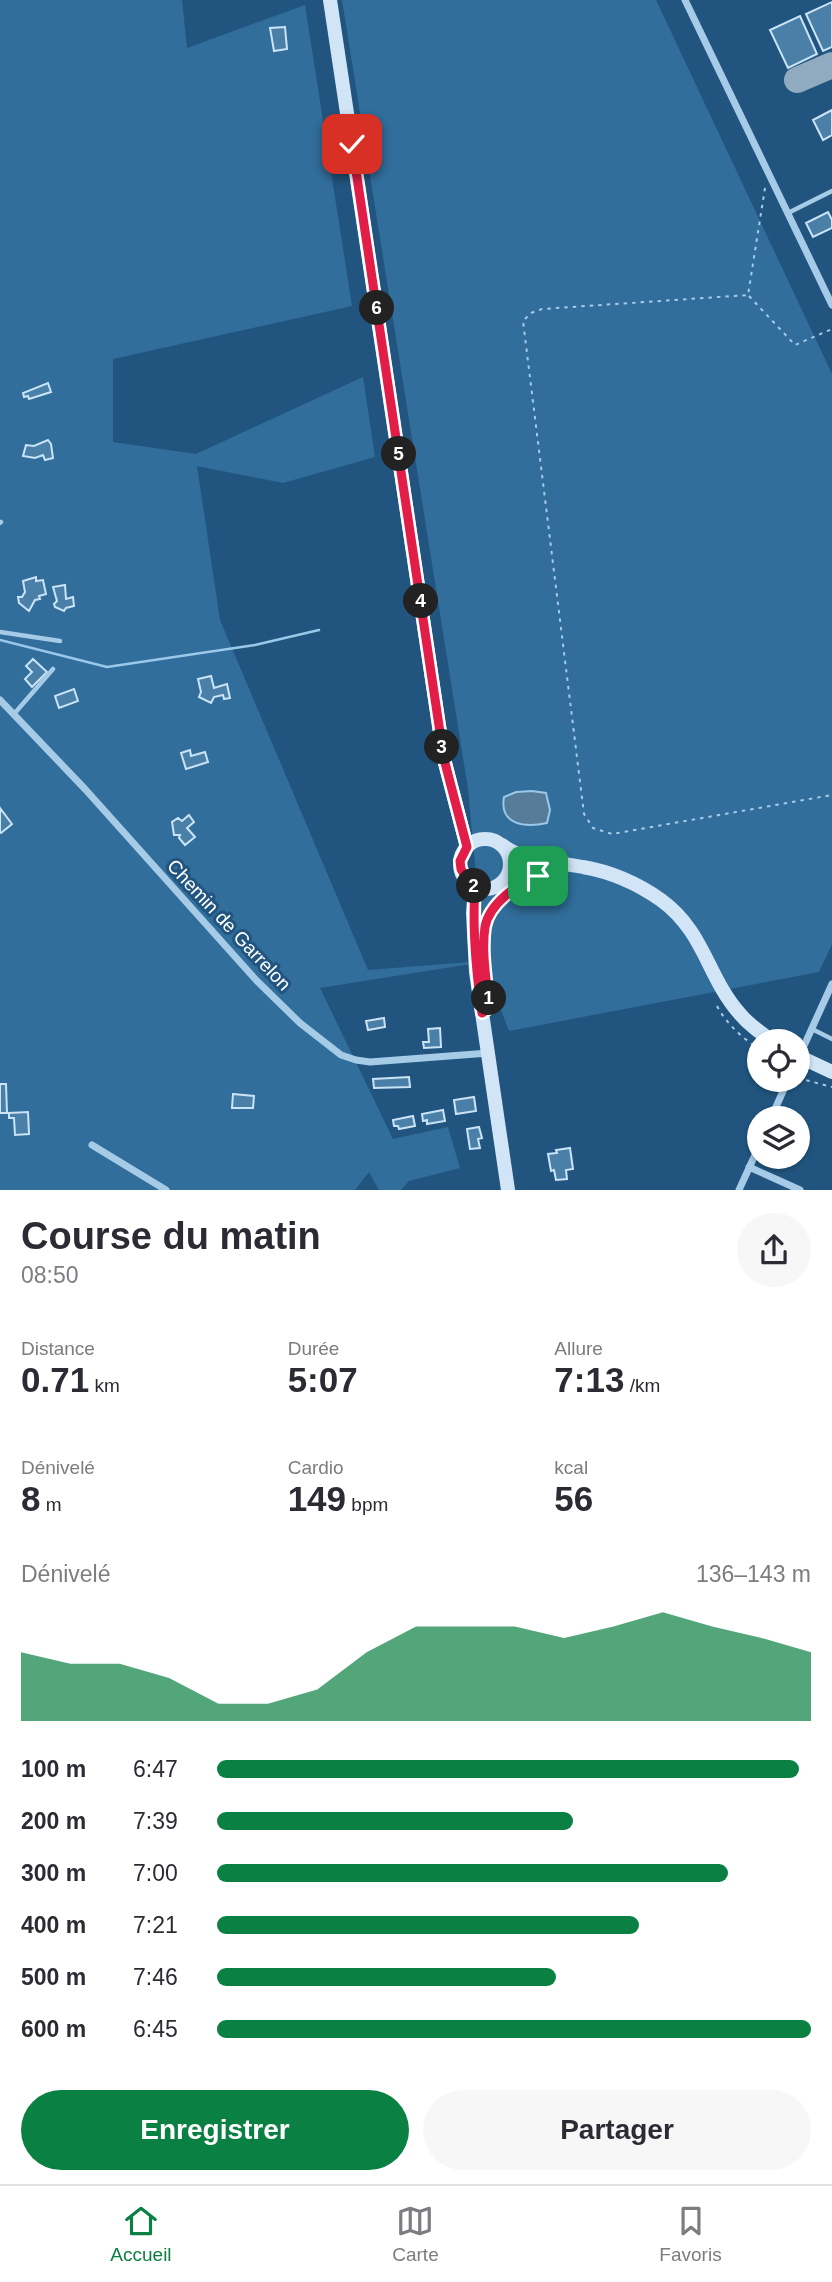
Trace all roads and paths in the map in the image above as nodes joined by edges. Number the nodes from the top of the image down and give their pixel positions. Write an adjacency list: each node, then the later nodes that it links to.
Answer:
1 (330, 0): 15 (main road)
2 (685, 0): 3 (street)
3 (768, 172): 5 (street); 6 (path)
4 (832, 191): 5 (lane)
5 (788, 213): 7 (street)
6 (748, 295): 8 (path); 14 (path)
7 (832, 305)
8 (832, 329)
9 (0, 632): 10 (lane)
10 (60, 641)
11 (53, 669): 13 (lane)
12 (0, 700): 13 (street, Chemin de Garrelon)
13 (14, 714): 32 (street, Chemin de Garrelon)
14 (832, 795)
15 (453, 798): 16 (main road); 18 (main road)
16 (480, 839): 17 (main road); 18 (main road)
17 (502, 845): 19 (main road); 20 (main road)
18 (467, 847): 22 (main road)
19 (546, 862): 20 (main road); 27 (main road)
20 (508, 874): 23 (main road)
21 (560, 876): 24 (path)
22 (475, 887): 23 (main road); 24 (main road)
23 (494, 888): 24 (main road)
24 (480, 928): 32 (main road)
25 (832, 984): 28 (street)
26 (717, 1004): 31 (path)
27 (758, 1029)
28 (812, 1029): 29 (street); 30 (lane)
29 (810, 1033)
30 (832, 1039)
31 (747, 1040)
32 (489, 1053): 41 (main road)
33 (810, 1062): 34 (main road)
34 (832, 1072)
35 (810, 1081): 36 (path)
36 (832, 1087)
37 (92, 1145): 40 (street)
38 (748, 1169): 42 (street)
39 (753, 1169): 43 (street)
40 (166, 1190)
41 (509, 1190)
42 (739, 1190)
43 (800, 1190)

